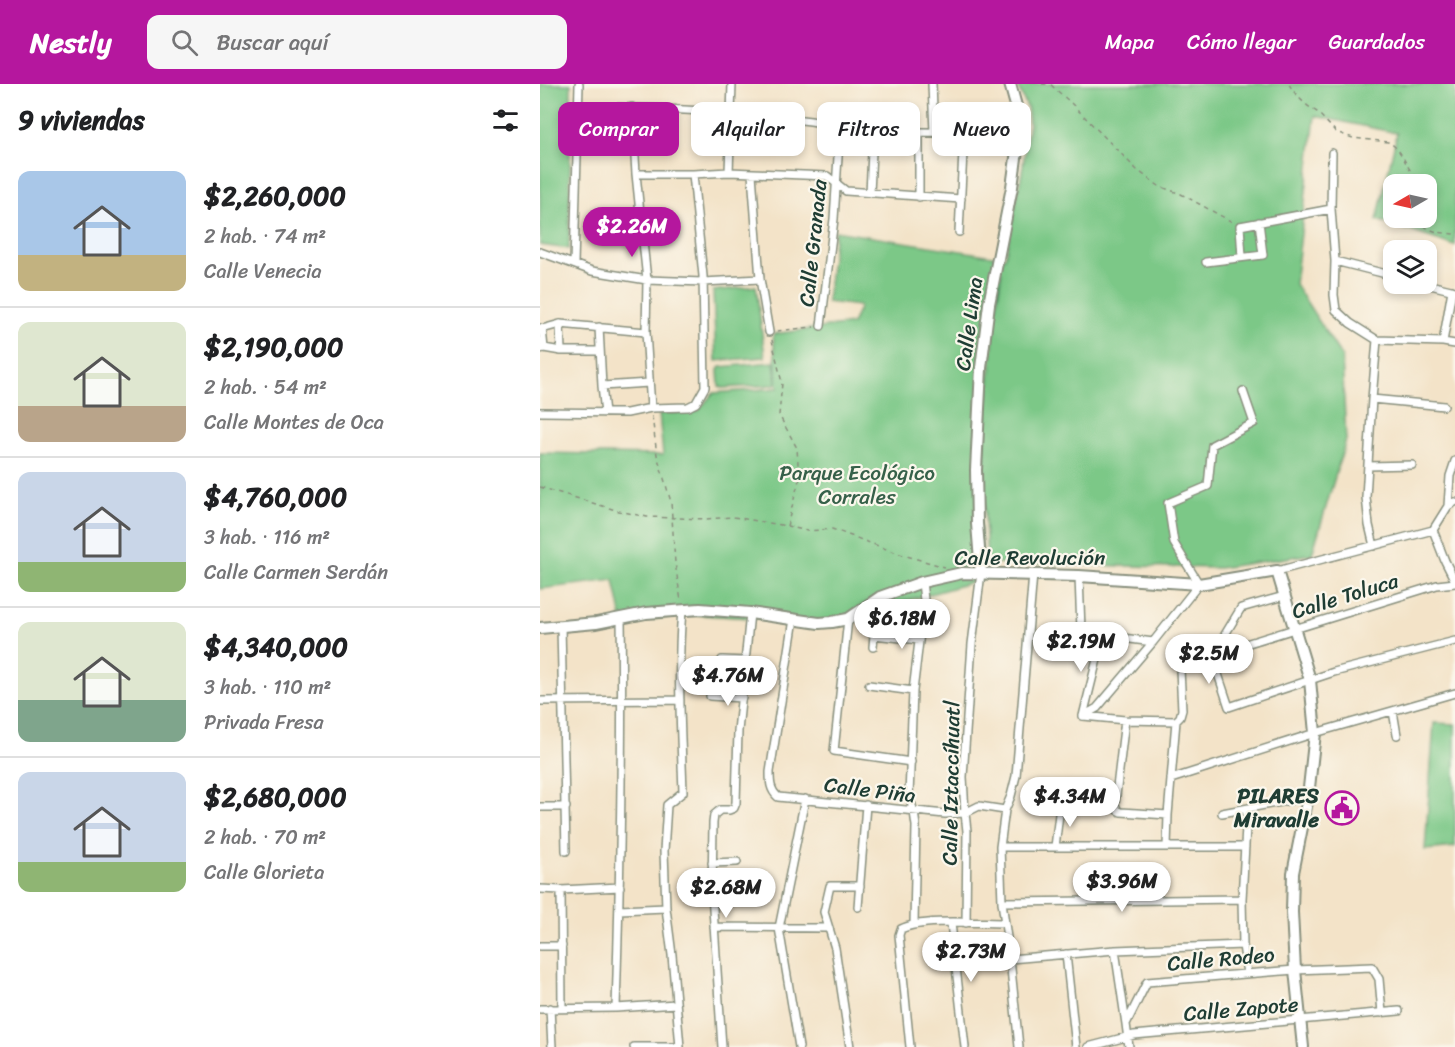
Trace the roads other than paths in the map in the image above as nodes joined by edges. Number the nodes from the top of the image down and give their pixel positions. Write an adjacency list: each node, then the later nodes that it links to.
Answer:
1 (579, 84): 5 (street)
2 (732, 84): 6 (street)
3 (932, 84): 7 (street)
4 (1010, 84): 8 (street, Calle Lima)
5 (578, 102)
6 (731, 102)
7 (933, 102)
8 (1015, 102)
9 (1332, 153): 26 (street)
10 (577, 156): 33 (street)
11 (635, 156): 19 (street)
12 (729, 156): 18 (street)
13 (838, 156): 22 (street, Calle Granada)
14 (872, 156): 23 (street)
15 (919, 156): 24 (street)
16 (963, 156): 25 (street)
17 (1016, 156): 67 (street, Calle Lima)
18 (729, 172): 20 (street); 21 (street)
19 (636, 174): 20 (street); 36 (street)
20 (693, 174): 37 (street)
21 (752, 174): 22 (street); 35 (street)
22 (836, 185): 23 (street); 41 (street, Calle Granada)
23 (870, 193): 24 (street)
24 (919, 197): 25 (street)
25 (961, 199): 28 (street)
26 (1331, 209): 27 (street); 31 (street)
27 (1259, 222): 30 (street); 30 (street)
28 (959, 232)
29 (540, 252): 33 (street)
30 (1242, 257): 32 (street)
31 (1335, 261): 34 (street); 46 (street)
32 (1206, 262)
33 (574, 264): 36 (street)
34 (1383, 273)
35 (760, 279): 37 (street); 45 (street)
36 (647, 280): 37 (street); 44 (street)
37 (703, 282): 57 (street)
38 (1437, 286): 39 (street)
39 (1453, 290): 47 (street)
40 (560, 324): 42 (street); 43 (street); 50 (street)
41 (821, 326)
42 (599, 327): 44 (street); 51 (street)
43 (541, 329): 49 (street)
44 (646, 332): 52 (street)
45 (769, 332)
46 (1377, 340): 47 (street); 55 (street)
47 (1443, 342): 48 (street)
48 (1455, 344)
49 (542, 349): 50 (street)
50 (561, 351): 51 (street)
51 (600, 351): 53 (street)
52 (649, 383): 53 (street); 57 (street)
53 (602, 386): 59 (street)
54 (1243, 391): 72 (street)
55 (1372, 399): 56 (street); 62 (street)
56 (1444, 406)
57 (651, 408): 59 (street)
58 (540, 412): 59 (street)
59 (605, 413)
60 (1455, 461): 63 (street)
61 (1412, 465): 62 (street)
62 (1368, 466): 65 (street)
63 (1451, 504): 64 (street)
64 (1433, 530): 65 (street, Calle Revolución); 71 (street)
65 (1374, 546): 66 (street, Calle Revolución)
66 (1277, 571): 72 (street, Calle Revolución); 73 (street)
67 (981, 573): 68 (street, Calle Revolución); 70 (street, Calle Revolución); 117 (street, Calle Iztaccíhuatl)
68 (1033, 574): 69 (street, Calle Revolución); 115 (street)
69 (1079, 576): 72 (street, Calle Revolución); 82 (street)
70 (922, 582): 78 (street, Calle Revolución); 83 (street)
71 (1455, 582): 81 (street, Calle Toluca)
72 (1199, 584): 85 (street)
73 (1284, 596): 81 (street); 87 (street)
74 (682, 610): 75 (street, Calle Revolución); 76 (street, Calle Revolución); 98 (street)
75 (750, 613): 77 (street, Calle Revolución); 89 (street)
76 (621, 619): 79 (street, Calle Revolución); 97 (street)
77 (794, 619): 78 (street, Calle Revolución); 109 (street, Calle Piña)
78 (848, 619): 106 (street)
79 (561, 626): 80 (street, Calle Revolución); 96 (street)
80 (540, 628)
81 (1294, 629): 87 (street, Calle Toluca); 90 (street)
82 (1102, 635): 85 (street); 101 (street)
83 (919, 640): 86 (street); 92 (street)
84 (1455, 641): 90 (street)
85 (1153, 642): 101 (street)
86 (873, 647)
87 (1212, 656): 90 (street); 103 (street, Calle Toluca)
88 (722, 660): 89 (street)
89 (746, 661): 95 (street)
90 (1310, 680): 104 (street)
91 (869, 685): 92 (street)
92 (914, 691): 106 (street)
93 (1455, 693): 100 (street)
94 (710, 696): 95 (street)
95 (742, 698): 126 (street)
96 (563, 700): 97 (street); 99 (street); 113 (street)
97 (622, 700): 98 (street); 128 (street)
98 (680, 700): 134 (street)
99 (540, 701)
100 (1393, 711): 104 (street); 105 (street)
101 (1083, 716): 102 (street)
102 (1125, 720): 103 (street); 119 (street)
103 (1176, 721): 107 (street, Calle Toluca)
104 (1315, 733): 107 (street); 108 (street)
105 (1397, 735)
106 (911, 762): 116 (street)
107 (1171, 779): 119 (street, Calle Toluca)
108 (1308, 797): 114 (street); 149 (street)
109 (805, 799): 110 (street, Calle Piña); 141 (street)
110 (866, 805): 116 (street, Calle Piña); 127 (street)
111 (1060, 806): 122 (street)
112 (540, 807): 113 (street)
113 (566, 807): 124 (street)
114 (1247, 809): 118 (street); 120 (street)
115 (1005, 810): 117 (street, Calle Piña); 121 (street)
116 (914, 812): 117 (street, Calle Piña); 138 (street)
117 (964, 813): 136 (street, Calle Iztaccíhuatl)
118 (1222, 813)
119 (1168, 815): 123 (street, Calle Toluca)
120 (1245, 846): 123 (street); 131 (street)
121 (1000, 847): 122 (street); 132 (street)
122 (1055, 847): 123 (street)
123 (1167, 847)
124 (566, 851)
125 (737, 862): 126 (street)
126 (712, 863): 140 (street)
127 (860, 886): 133 (street); 142 (street)
128 (620, 887): 130 (street); 135 (street)
129 (540, 889): 130 (street)
130 (561, 890): 145 (street)
131 (1242, 900): 132 (street); 143 (street)
132 (1002, 902): 139 (street)
133 (858, 907)
134 (666, 908): 135 (street); 151 (street)
135 (619, 910): 154 (street)
136 (966, 922): 137 (street); 139 (street)
137 (951, 923): 138 (street); 168 (street)
138 (914, 924): 167 (street)
139 (1005, 924): 148 (street)
140 (714, 927): 141 (street); 164 (street)
141 (779, 928): 142 (street); 165 (street)
142 (829, 928): 166 (street)
143 (1243, 945): 146 (street); 150 (street)
144 (540, 946): 145 (street)
145 (561, 946): 153 (street)
146 (1114, 950): 147 (street); 159 (street)
147 (1066, 954): 148 (street); 170 (street)
148 (1010, 959): 169 (street)
149 (1295, 970): 150 (street, Calle Rodeo); 157 (street, Calle Rodeo); 158 (street)
150 (1247, 974): 159 (street, Calle Rodeo)
151 (676, 1004): 154 (street); 163 (street)
152 (550, 1008): 153 (street); 155 (street); 161 (street)
153 (561, 1008): 154 (street)
154 (616, 1008)
155 (540, 1009)
156 (1399, 1011): 157 (street, Calle Zapote)
157 (1382, 1013): 158 (street, Calle Zapote)
158 (1301, 1020): 160 (street, Calle Zapote); 173 (street)
159 (1126, 1023): 160 (street)
160 (1128, 1037): 171 (street, Calle Zapote); 172 (street)
161 (552, 1047)
162 (634, 1047): 163 (street)
163 (680, 1047)
164 (722, 1047)
165 (798, 1047)
166 (850, 1047)
167 (910, 1047)
168 (965, 1047)
169 (1019, 1047)
170 (1076, 1047)
171 (1088, 1047)
172 (1129, 1047)
173 (1303, 1047)

